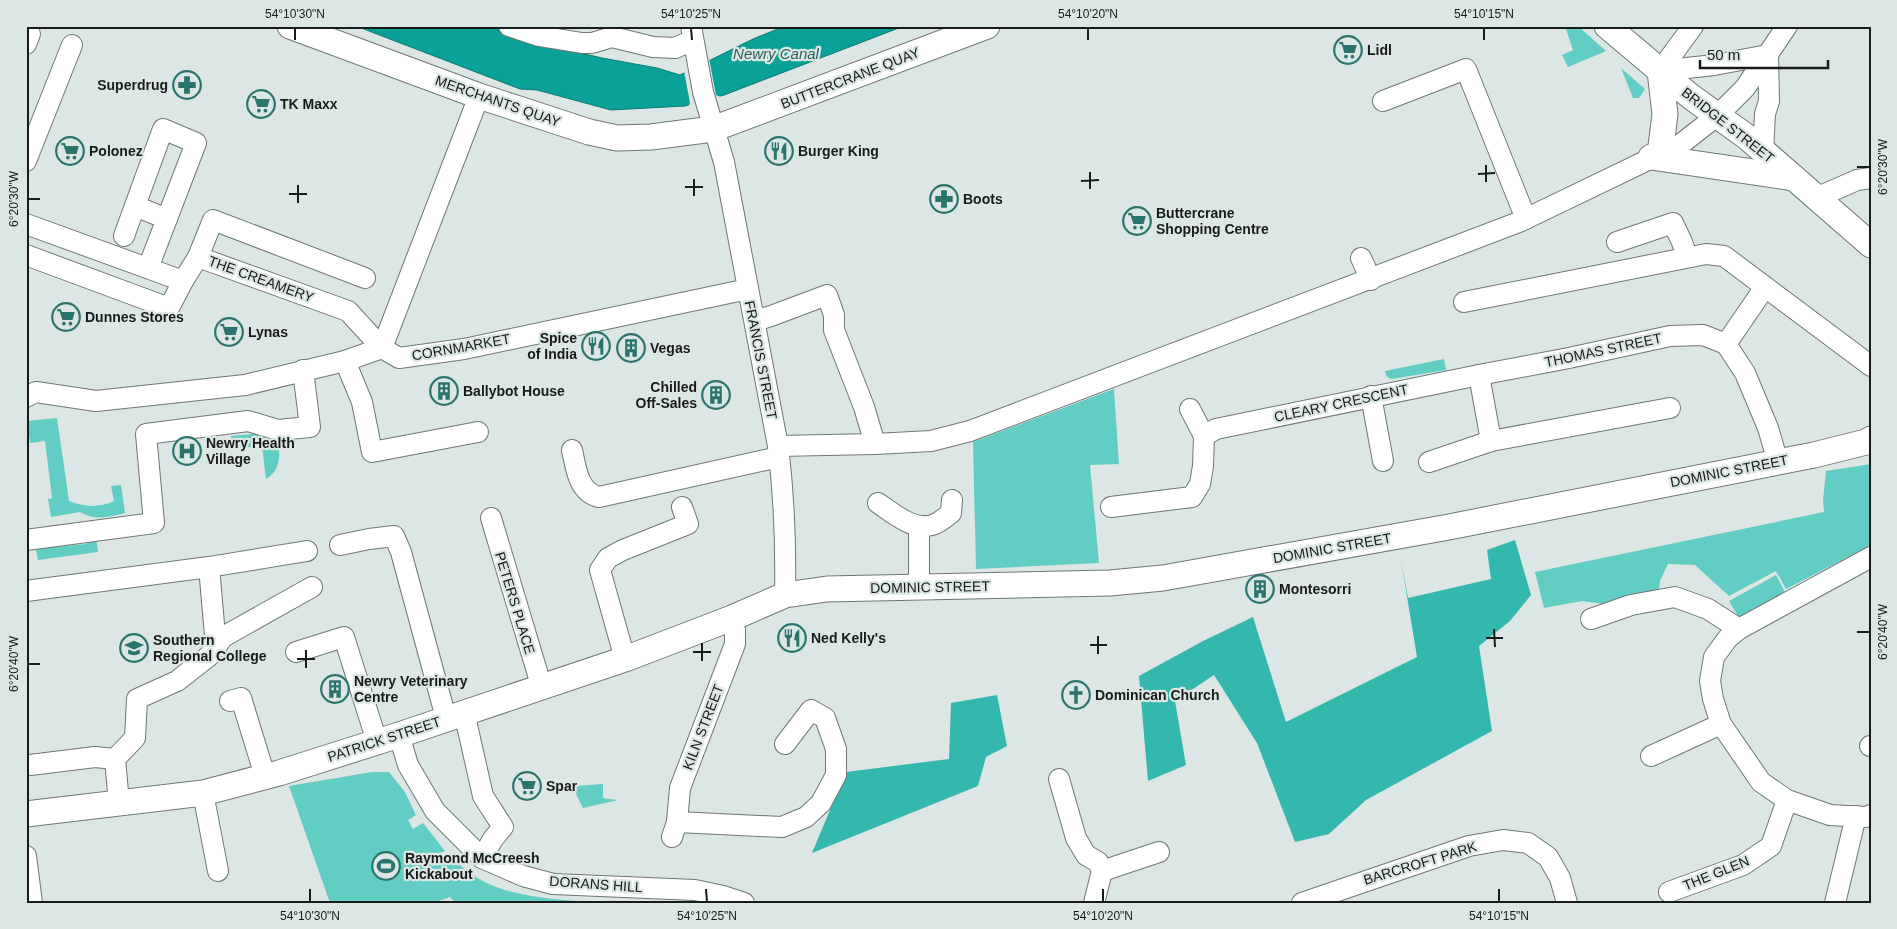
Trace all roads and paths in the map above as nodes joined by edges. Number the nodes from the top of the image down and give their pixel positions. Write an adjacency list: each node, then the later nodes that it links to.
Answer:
1 (290, 26): 11 (main road, MERCHANTS QUAY)
2 (509, 26): 7 (street)
3 (988, 26): 14 (main road, BUTTERCRANE QUAY)
4 (1607, 26): 10 (main road, BRIDGE STREET)
5 (1693, 26): 10 (street)
6 (1787, 26): 9 (street)
7 (688, 38): 14 (street, FRANCIS STREET)
8 (72, 45): 17 (street)
9 (1768, 55): 10 (street); 13 (street); 15 (street)
10 (1660, 71): 13 (main road, BRIDGE STREET); 16 (main road)
11 (479, 96): 14 (main road, MERCHANTS QUAY); 41 (street)
12 (1383, 101): 23 (street)
13 (1718, 115): 15 (main road, BRIDGE STREET); 16 (street)
14 (710, 118): 37 (street, FRANCIS STREET)
15 (1763, 151): 18 (main road, BRIDGE STREET)
16 (1656, 156): 18 (main road); 23 (street)
17 (26, 161)
18 (1794, 178): 20 (main road, BRIDGE STREET)
19 (1871, 178): 20 (street)
20 (1816, 198): 27 (main road, BRIDGE STREET)
21 (134, 206): 22 (street); 22 (street); 25 (street)
22 (167, 219): 32 (street)
23 (1526, 219): 34 (street)
24 (26, 224): 32 (street)
25 (124, 236)
26 (1617, 242): 30 (street)
27 (1871, 245)
28 (26, 255): 35 (street, THE CREAMERY)
29 (198, 257): 33 (street); 35 (street, THE CREAMERY); 41 (street, THE CREAMERY)
30 (1687, 257): 36 (street); 38 (street)
31 (1361, 258): 34 (street)
32 (148, 268): 35 (street)
33 (365, 278)
34 (1371, 280): 54 (street)
35 (183, 281)
36 (1765, 287): 40 (street); 43 (street)
37 (748, 289): 39 (street, FRANCIS STREET); 41 (street, CORNMARKET)
38 (1464, 302)
39 (755, 321): 54 (street); 56 (street, FRANCIS STREET)
40 (1726, 344): 45 (street, THOMAS STREET); 59 (street)
41 (382, 348): 42 (street)
42 (345, 361): 44 (street); 50 (street)
43 (1871, 366)
44 (303, 370): 47 (street); 66 (street)
45 (1479, 375): 46 (street, CLEARY CRESCENT); 52 (street)
46 (1371, 396): 51 (street, CLEARY CRESCENT); 57 (street)
47 (26, 397)
48 (1670, 408): 52 (street)
49 (1190, 409): 51 (street)
50 (478, 432)
51 (1204, 436): 63 (street)
52 (1491, 441): 58 (street)
53 (1869, 441): 59 (main road, DOMINIC STREET)
54 (875, 444): 56 (street)
55 (572, 450): 56 (street)
56 (778, 452): 74 (street, FRANCIS STREET)
57 (1383, 461)
58 (1429, 462)
59 (1778, 462): 72 (main road, DOMINIC STREET)
60 (952, 500): 65 (street)
61 (878, 503): 65 (street)
62 (682, 507): 80 (street)
63 (1110, 508)
64 (491, 518): 81 (street, PETERS PLACE)
65 (919, 526): 72 (street)
66 (26, 540)
67 (340, 545): 83 (street)
68 (307, 551): 70 (street)
69 (1871, 557): 77 (street)
70 (209, 567): 73 (street); 78 (street)
71 (312, 587): 78 (street)
72 (919, 587): 74 (main road, DOMINIC STREET)
73 (26, 592)
74 (784, 595): 75 (main road, PATRICK STREET)
75 (732, 618): 80 (main road, PATRICK STREET); 86 (street, KILN STREET)
76 (1591, 619): 77 (street)
77 (1739, 629): 84 (street)
78 (216, 647): 88 (street)
79 (296, 652): 85 (street, DORANS HILL)
80 (624, 659): 81 (main road, PATRICK STREET)
81 (542, 688): 83 (main road, PATRICK STREET)
82 (230, 701): 90 (street)
83 (455, 715): 85 (main road, PATRICK STREET); 99 (street)
84 (1721, 724): 87 (street); 93 (street)
85 (388, 738): 90 (main road, PATRICK STREET); 99 (street, DORANS HILL)
86 (785, 744)
87 (1652, 756)
88 (115, 759): 89 (street); 94 (street)
89 (30, 765)
90 (265, 776): 92 (main road, PATRICK STREET)
91 (1059, 780): 101 (street)
92 (203, 793): 94 (main road, PATRICK STREET); 100 (street)
93 (1787, 800): 96 (street); 102 (street, THE GLEN)
94 (119, 803): 95 (main road, PATRICK STREET)
95 (26, 814)
96 (1863, 816): 109 (street)
97 (1159, 852): 101 (street)
98 (26, 856): 104 (street)
99 (482, 858): 103 (street, DORANS HILL)
100 (218, 871)
101 (1102, 871): 106 (street)
102 (1669, 892)
103 (652, 895): 105 (street, DORANS HILL)
104 (32, 903)
105 (744, 903)
106 (1094, 903)
107 (1302, 903): 108 (street, BARCROFT PARK)
108 (1567, 903)
109 (1835, 903)

